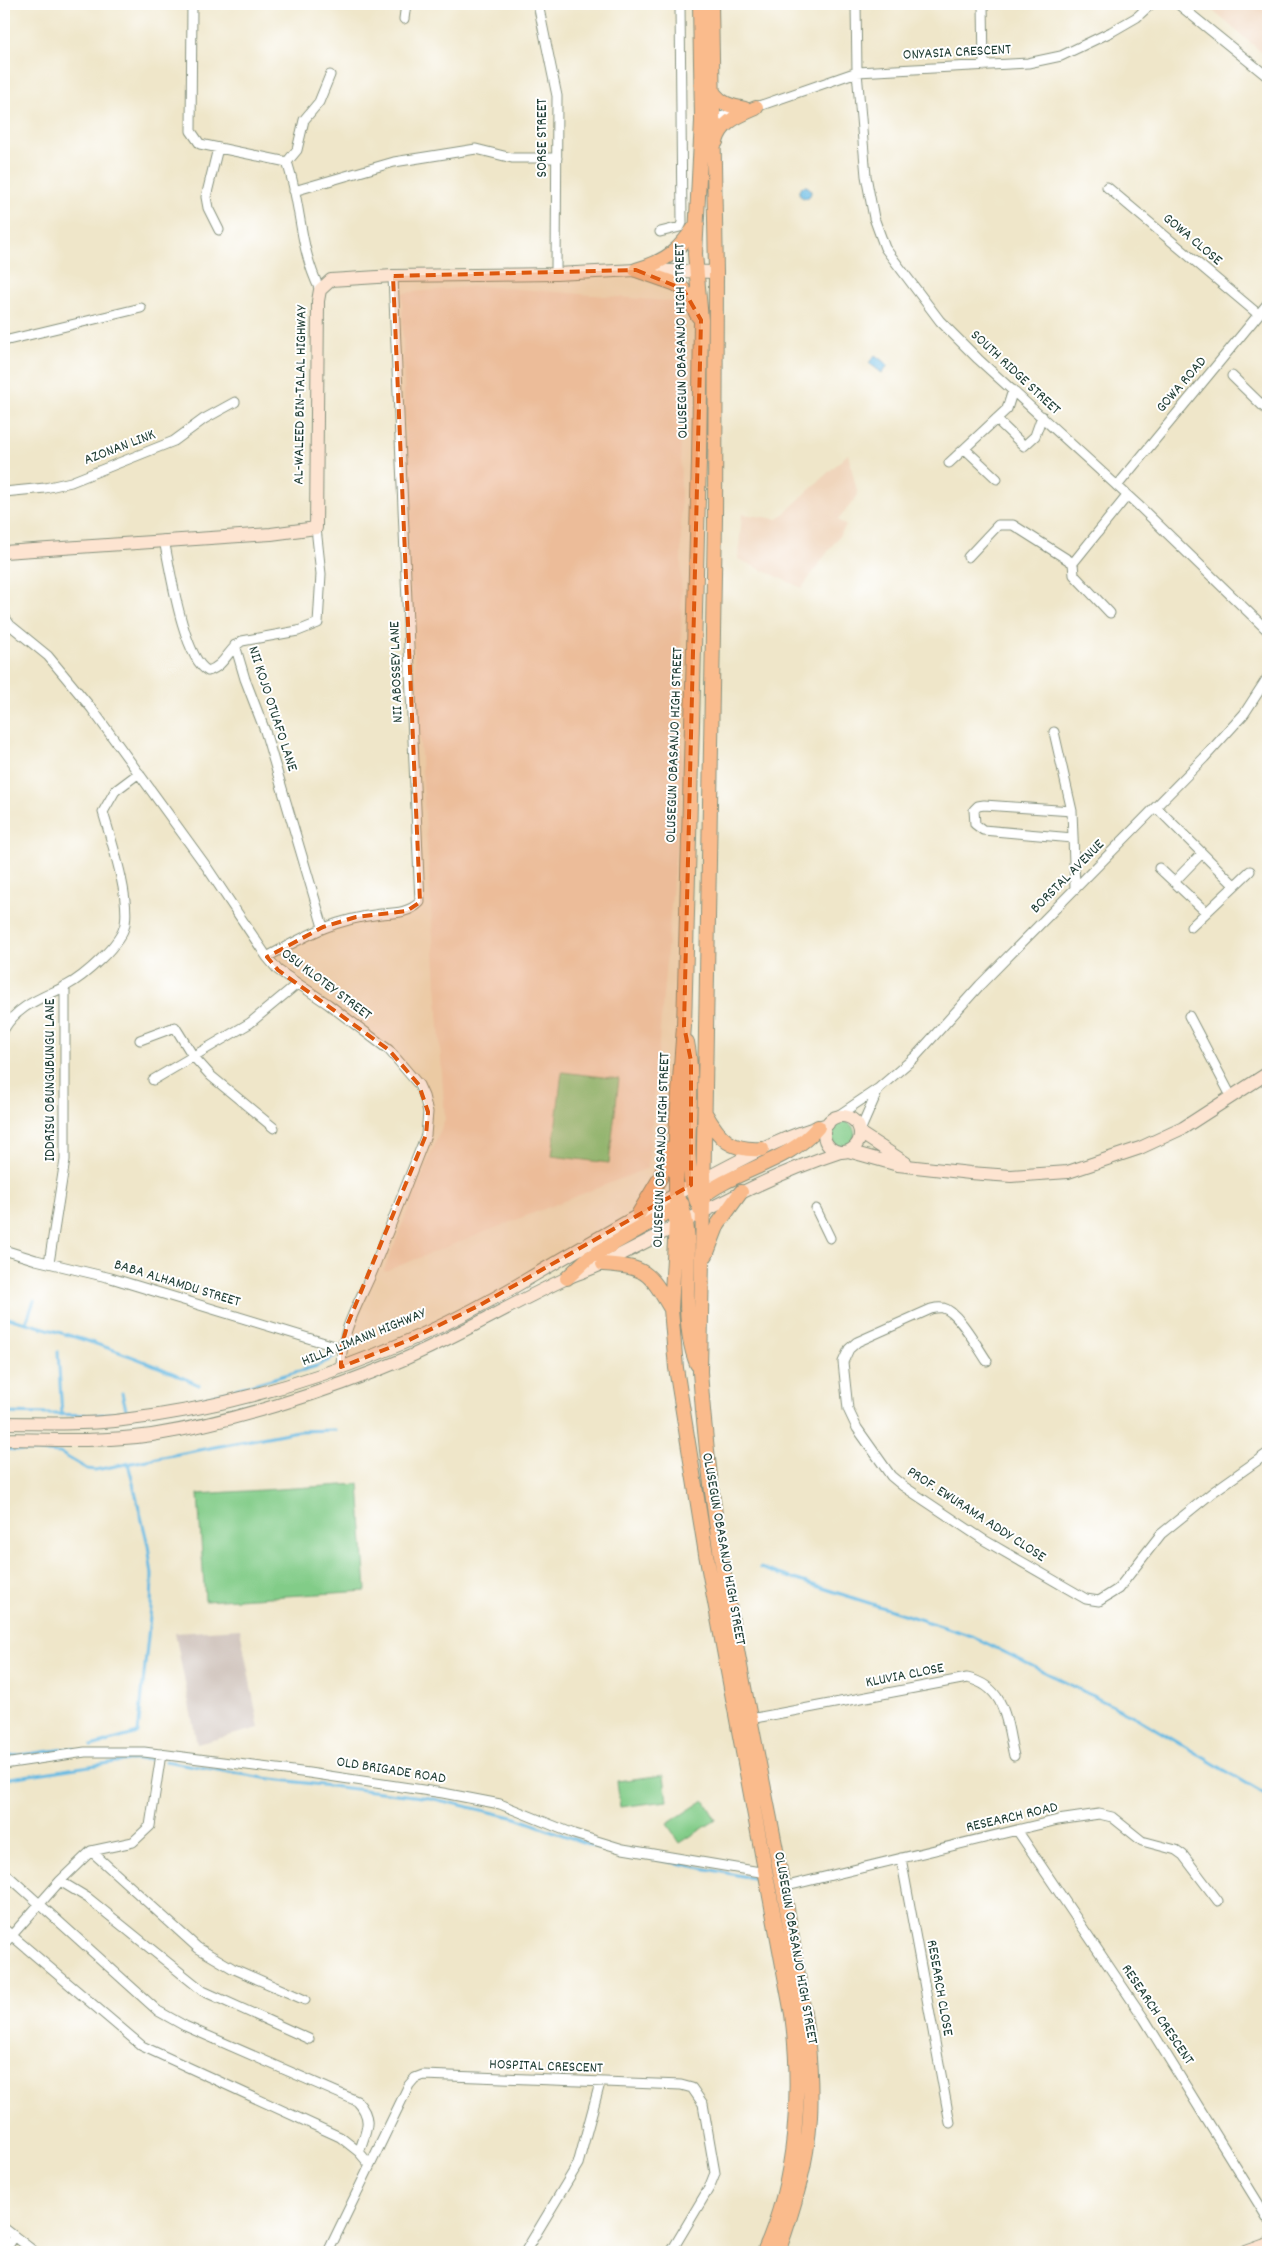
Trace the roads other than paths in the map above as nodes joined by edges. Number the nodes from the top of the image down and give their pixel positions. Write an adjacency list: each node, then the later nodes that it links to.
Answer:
1 (192, 4): 19 (street)
2 (406, 4): 11 (street)
3 (538, 4): 21 (street, SORSE STREET)
4 (680, 4): 27 (street)
5 (700, 4): 18 (main road, OLUSEGUN OBASANJO HIGH STREET)
6 (711, 4): 16 (main road, OLUSEGUN OBASANJO HIGH STREET)
7 (856, 4): 13 (street, SOUTH RIDGE STREET)
8 (983, 4): 12 (street)
9 (1151, 4): 12 (street, ONYASIA CRESCENT)
10 (1178, 4): 15 (street)
11 (404, 19)
12 (984, 66): 13 (street, ONYASIA CRESCENT)
13 (858, 72): 17 (street, ONYASIA CRESCENT); 40 (street, SOUTH RIDGE STREET)
14 (330, 75): 22 (street)
15 (1268, 78)
16 (713, 92): 17 (main road); 18 (main road, OLUSEGUN OBASANJO HIGH STREET)
17 (751, 108): 18 (street, ONYASIA CRESCENT); 20 (main road)
18 (708, 120): 20 (main road, OLUSEGUN OBASANJO HIGH STREET); 25 (main road, OLUSEGUN OBASANJO HIGH STREET)
19 (218, 148): 22 (street); 26 (street)
20 (713, 152): 30 (main road, OLUSEGUN OBASANJO HIGH STREET)
21 (557, 158): 24 (street); 31 (street, SORSE STREET)
22 (287, 162): 24 (street)
23 (1107, 187): 36 (street, GOWA CLOSE)
24 (294, 191): 33 (street)
25 (698, 223): 28 (main road); 29 (main road, OLUSEGUN OBASANJO HIGH STREET)
26 (219, 230)
27 (660, 232)
28 (636, 270): 29 (street, AL-WALEED BIN-TALAL HIGHWAY); 31 (street, AL-WALEED BIN-TALAL HIGHWAY); 37 (main road)
29 (697, 272): 30 (street, AL-WALEED BIN-TALAL HIGHWAY); 37 (main road, OLUSEGUN OBASANJO HIGH STREET)
30 (716, 272): 87 (main road, OLUSEGUN OBASANJO HIGH STREET)
31 (556, 274): 32 (street, AL-WALEED BIN-TALAL HIGHWAY)
32 (393, 276): 33 (street, AL-WALEED BIN-TALAL HIGHWAY); 73 (street, NII ABOSSEY LANE)
33 (320, 290): 51 (street, AL-WALEED BIN-TALAL HIGHWAY)
34 (1268, 303): 36 (street, GOWA ROAD)
35 (141, 308): 38 (street)
36 (1258, 314): 48 (street, GOWA ROAD)
37 (700, 320): 79 (main road, OLUSEGUN OBASANJO HIGH STREET)
38 (4, 341)
39 (1232, 376): 42 (street)
40 (1013, 390): 43 (street, SOUTH RIDGE STREET); 44 (street)
41 (235, 402): 49 (street, AZONAN LINK)
42 (1268, 411)
43 (1042, 416): 44 (street); 48 (street, SOUTH RIDGE STREET)
44 (996, 419): 45 (street)
45 (965, 449): 46 (street); 47 (street)
46 (949, 463)
47 (997, 479)
48 (1117, 486): 50 (street, SOUTH RIDGE STREET)
49 (4, 492)
50 (1127, 496): 55 (street); 58 (street, SOUTH RIDGE STREET)
51 (316, 528): 52 (street); 59 (street, NII KOJO OTUAFO LANE)
52 (164, 540): 53 (street); 59 (street)
53 (4, 552)
54 (968, 557): 55 (street)
55 (1073, 563): 56 (street)
56 (1110, 613)
57 (4, 616): 62 (street, OSU KLOTEY STREET)
58 (1268, 631)
59 (235, 645): 73 (street, NII KOJO OTUAFO LANE)
60 (1268, 678): 63 (street, BORSTAL AVENUE)
61 (1054, 732): 64 (street)
62 (139, 773): 75 (street, OSU KLOTEY STREET); 77 (street)
63 (1156, 807): 66 (street); 71 (street, BORSTAL AVENUE)
64 (1072, 811): 65 (street); 65 (street)
65 (1073, 838): 71 (street)
66 (1202, 853): 69 (street); 70 (street)
67 (1160, 868): 69 (street)
68 (1250, 871): 70 (street)
69 (1174, 882): 72 (street)
70 (1234, 885): 72 (street)
71 (1075, 888): 85 (street, BORSTAL AVENUE)
72 (1206, 912): 74 (street)
73 (323, 927): 75 (street, NII ABOSSEY LANE)
74 (1191, 927)
75 (266, 957): 76 (street, OSU KLOTEY STREET)
76 (297, 984): 82 (street); 107 (street, OSU KLOTEY STREET)
77 (66, 986): 80 (street); 102 (street, IDDRISU OBUNGUBUNGU LANE)
78 (1189, 1016): 86 (street)
79 (684, 1026): 91 (main road, OLUSEGUN OBASANJO HIGH STREET); 96 (main road)
80 (4, 1029)
81 (140, 1040): 82 (street)
82 (193, 1056): 84 (street); 89 (street)
83 (1268, 1073): 86 (street)
84 (153, 1080)
85 (879, 1088): 88 (street, BORSTAL AVENUE); 90 (street, BORSTAL AVENUE)
86 (1231, 1096): 94 (street)
87 (705, 1113): 92 (main road); 96 (main road, OLUSEGUN OBASANJO HIGH STREET)
88 (827, 1123): 90 (street); 92 (street); 93 (street); 96 (main road)
89 (274, 1128)
90 (860, 1132): 93 (street); 94 (street)
91 (676, 1133): 98 (main road, OLUSEGUN OBASANJO HIGH STREET); 99 (main road)
92 (762, 1149): 96 (street)
93 (844, 1152): 94 (street); 95 (street)
94 (912, 1166)
95 (741, 1192): 96 (street); 103 (main road)
96 (698, 1194): 98 (main road); 98 (street, HILLA LIMANN HIGHWAY); 103 (main road, OLUSEGUN OBASANJO HIGH STREET)
97 (816, 1209): 100 (street)
98 (680, 1211): 99 (street, HILLA LIMANN HIGHWAY); 104 (street, HILLA LIMANN HIGHWAY); 105 (main road); 106 (main road, OLUSEGUN OBASANJO HIGH STREET); 110 (main road)
99 (639, 1213): 109 (street, HILLA LIMANN HIGHWAY)
100 (830, 1238)
101 (4, 1250): 102 (street, BABA ALHAMDU STREET)
102 (49, 1262): 107 (street, BABA ALHAMDU STREET)
103 (703, 1263): 110 (main road, OLUSEGUN OBASANJO HIGH STREET)
104 (603, 1264): 105 (street, HILLA LIMANN HIGHWAY); 106 (main road)
105 (567, 1278): 112 (street, HILLA LIMANN HIGHWAY)
106 (671, 1309): 122 (main road, OLUSEGUN OBASANJO HIGH STREET)
107 (341, 1348): 109 (street, OSU KLOTEY STREET)
108 (987, 1361): 113 (street, PROF. EWURAMA ADDY CLOSE)
109 (341, 1367): 111 (street, HILLA LIMANN HIGHWAY)
110 (700, 1372): 114 (main road, OLUSEGUN OBASANJO HIGH STREET)
111 (4, 1423)
112 (4, 1439)
113 (1268, 1453)
114 (750, 1720): 116 (street, KLUVIA CLOSE); 124 (main road, OLUSEGUN OBASANJO HIGH STREET)
115 (161, 1754): 117 (street, OLD BRIGADE ROAD); 119 (street); 122 (street, OLD BRIGADE ROAD)
116 (1014, 1756)
117 (4, 1764)
118 (1017, 1830): 120 (street, RESEARCH ROAD); 125 (street, RESEARCH ROAD); 136 (street, RESEARCH CRESCENT)
119 (91, 1851): 123 (street); 130 (street)
120 (901, 1858): 124 (street, RESEARCH ROAD); 133 (street, RESEARCH CLOSE)
121 (4, 1872): 126 (street)
122 (766, 1874): 145 (main road, OLUSEGUN OBASANJO HIGH STREET)
123 (60, 1881): 126 (street); 131 (street)
124 (783, 1886): 146 (main road, OLUSEGUN OBASANJO HIGH STREET)
125 (1218, 1901)
126 (40, 1904): 128 (street); 134 (street)
127 (4, 1929): 128 (street)
128 (11, 1936): 129 (street); 134 (street)
129 (4, 1944)
130 (305, 2000)
131 (308, 2039)
132 (600, 2083): 135 (street, HOSPITAL CRESCENT); 143 (street); 144 (street, HOSPITAL CRESCENT)
133 (950, 2123)
134 (359, 2152): 135 (street)
135 (370, 2165): 142 (street, HOSPITAL CRESCENT)
136 (1268, 2219)
137 (4, 2228): 138 (street)
138 (14, 2238): 140 (street); 141 (street)
139 (1268, 2244): 147 (street)
140 (4, 2252)
141 (35, 2252)
142 (328, 2252)
143 (525, 2252)
144 (671, 2252)
145 (764, 2252)
146 (778, 2252)
147 (1246, 2252)

